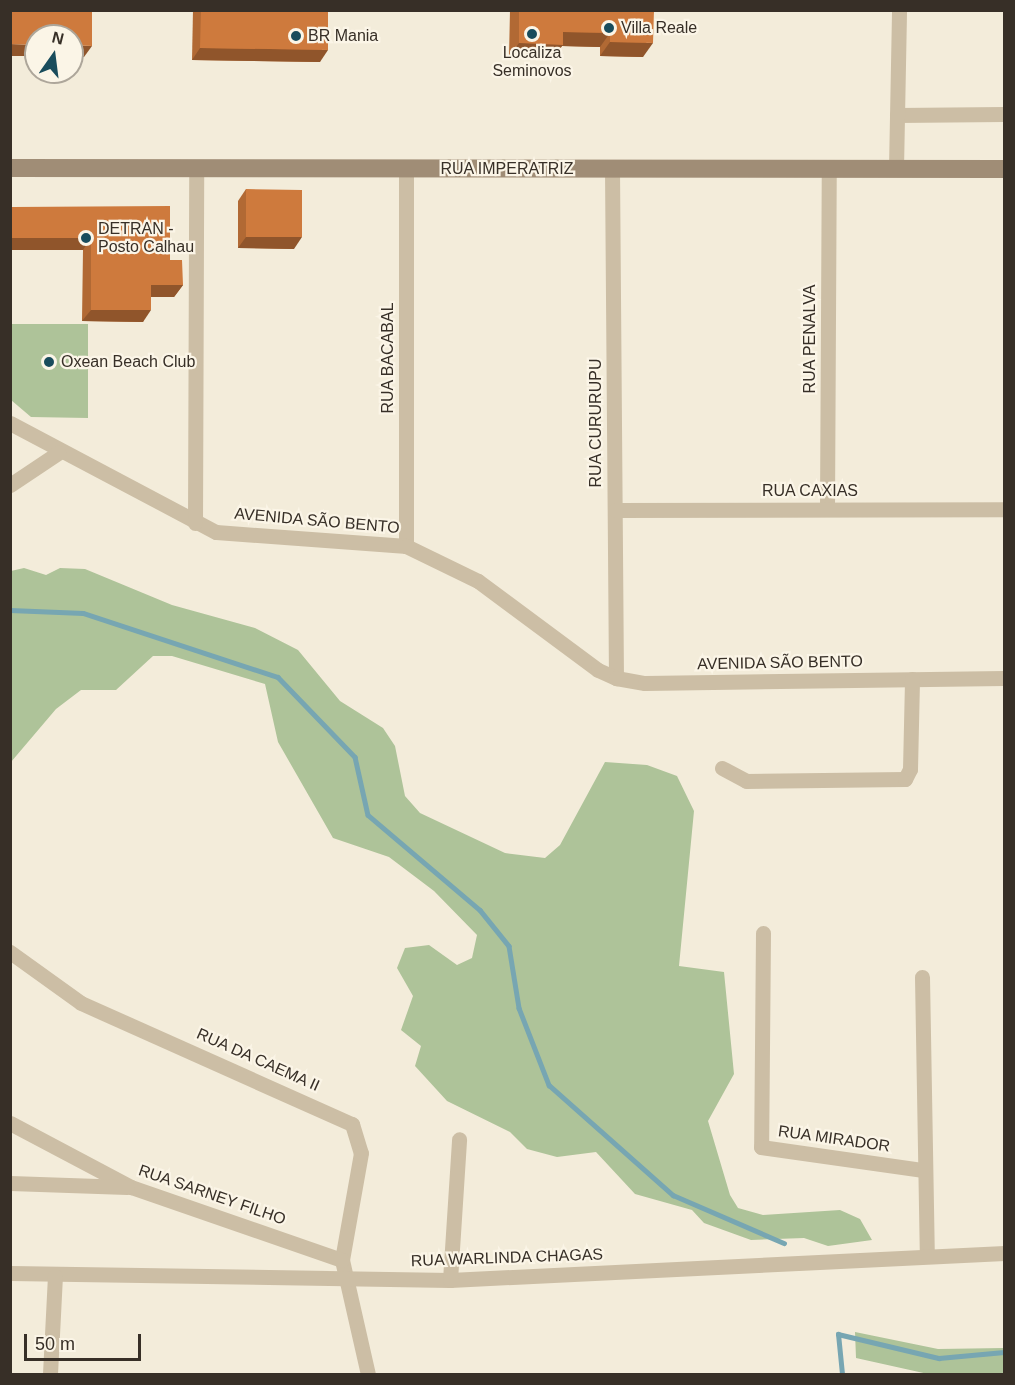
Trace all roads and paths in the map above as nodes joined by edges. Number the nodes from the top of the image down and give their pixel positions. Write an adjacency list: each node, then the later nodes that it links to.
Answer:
1 (899, 10): 3 (street)
2 (1005, 114): 3 (street)
3 (897, 115): 9 (street)
4 (10, 168): 5 (street, RUA IMPERATRIZ)
5 (196, 169): 6 (street, RUA IMPERATRIZ); 17 (street)
6 (406, 169): 7 (street, RUA IMPERATRIZ); 18 (street, RUA BACABAL)
7 (612, 169): 8 (street, RUA IMPERATRIZ); 16 (street, RUA CURURUPU)
8 (830, 169): 9 (street, RUA IMPERATRIZ); 14 (street, RUA PENALVA)
9 (896, 169): 10 (street, RUA IMPERATRIZ)
10 (1005, 169)
11 (10, 423): 12 (street, AVENIDA SÃO BENTO)
12 (58, 453): 13 (street); 17 (street, AVENIDA SÃO BENTO)
13 (10, 485)
14 (827, 509): 15 (street, RUA CAXIAS); 16 (street, RUA CAXIAS)
15 (1005, 509)
16 (615, 510): 19 (street, RUA CURURUPU)
17 (195, 523): 18 (street, AVENIDA SÃO BENTO)
18 (406, 546): 19 (street, AVENIDA SÃO BENTO)
19 (616, 678): 21 (street, AVENIDA SÃO BENTO)
20 (1005, 678): 21 (street, AVENIDA SÃO BENTO)
21 (912, 679): 22 (street)
22 (722, 768)
23 (763, 933): 28 (street, RUA MIRADOR)
24 (10, 952): 33 (street, RUA DA CAEMA II)
25 (922, 977): 28 (street)
26 (10, 1122): 30 (street, RUA SARNEY FILHO)
27 (459, 1139): 37 (street)
28 (922, 1170): 32 (street)
29 (10, 1183): 30 (street)
30 (131, 1187): 33 (street, RUA SARNEY FILHO)
31 (1005, 1253): 32 (street, RUA WARLINDA CHAGAS)
32 (927, 1255): 37 (street, RUA WARLINDA CHAGAS)
33 (342, 1260): 36 (street, RUA DA CAEMA II)
34 (10, 1273): 35 (street, RUA WARLINDA CHAGAS)
35 (55, 1276): 36 (street, RUA WARLINDA CHAGAS); 38 (street)
36 (344, 1280): 37 (street, RUA WARLINDA CHAGAS); 39 (street, RUA DA CAEMA II)
37 (450, 1280)
38 (50, 1374)
39 (368, 1374)

